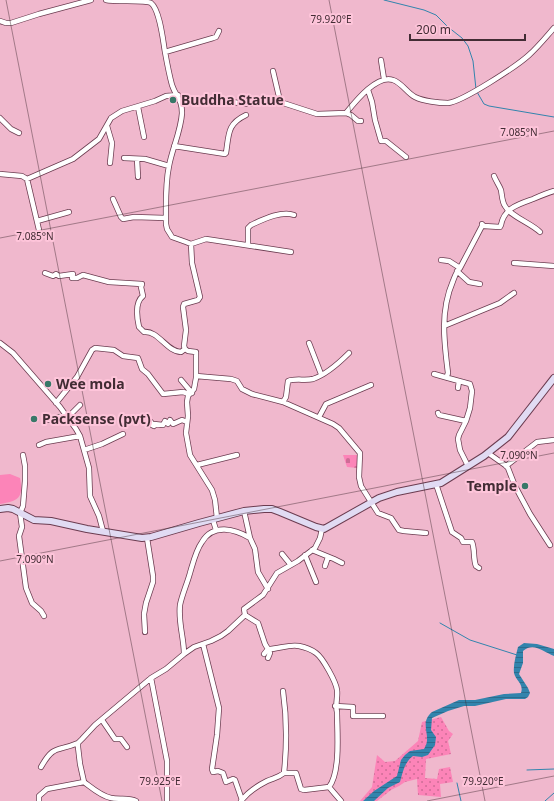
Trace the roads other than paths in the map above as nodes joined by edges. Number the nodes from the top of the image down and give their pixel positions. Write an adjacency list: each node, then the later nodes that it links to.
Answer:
1 (91, 0): 4 (street)
2 (106, 0): 3 (street)
3 (147, 1): 7 (street)
4 (0, 21)
5 (554, 28): 10 (street)
6 (219, 32): 7 (street)
7 (165, 52): 12 (street)
8 (381, 60): 10 (street)
9 (273, 71): 14 (street)
10 (384, 79): 11 (street)
11 (368, 90): 16 (street); 24 (street)
12 (178, 95): 13 (street); 15 (street)
13 (181, 101): 14 (street); 23 (street)
14 (280, 101): 16 (street)
15 (138, 107): 20 (street); 22 (street)
16 (346, 113): 19 (street)
17 (246, 115): 23 (street)
18 (0, 118): 21 (street)
19 (361, 121)
20 (106, 126): 27 (street); 32 (street)
21 (19, 134)
22 (144, 137)
23 (174, 146): 28 (street)
24 (406, 157)
25 (124, 158): 26 (street)
26 (138, 158): 28 (street); 31 (street)
27 (110, 163)
28 (169, 166): 38 (street)
29 (0, 174): 32 (street)
30 (494, 176): 35 (street)
31 (138, 177)
32 (27, 179): 39 (street)
33 (554, 191): 35 (street)
34 (113, 199): 38 (street)
35 (508, 210): 41 (street); 48 (street)
36 (69, 212): 39 (street)
37 (294, 215): 43 (street)
38 (166, 218): 42 (street)
39 (37, 221): 40 (street)
40 (39, 230)
41 (540, 232)
42 (191, 244): 43 (street); 55 (street)
43 (248, 245): 44 (street)
44 (291, 252)
45 (440, 260): 48 (street)
46 (514, 263): 47 (street)
47 (554, 266)
48 (458, 270): 50 (street); 52 (street)
49 (45, 273): 55 (street)
50 (480, 284)
51 (514, 293): 52 (street)
52 (444, 326): 60 (street)
53 (309, 342): 57 (street)
54 (0, 343): 68 (street)
55 (185, 349): 59 (street)
56 (349, 353): 57 (street)
57 (320, 374): 67 (street)
58 (434, 374): 60 (street)
59 (196, 376): 66 (street); 67 (street)
60 (448, 378): 63 (street)
61 (554, 378): 82 (main road)
62 (181, 380): 66 (street)
63 (459, 381): 65 (street); 74 (street)
64 (371, 385): 72 (street)
65 (458, 388)
66 (191, 394): 68 (street); 76 (street)
67 (283, 402): 72 (street)
68 (56, 403): 71 (street)
69 (80, 405): 71 (street)
70 (438, 413): 74 (street)
71 (67, 416): 73 (street); 78 (street)
72 (319, 417): 89 (street)
73 (49, 420)
74 (466, 420): 86 (street)
75 (151, 422): 76 (street)
76 (187, 422): 85 (street)
77 (124, 434): 81 (street)
78 (80, 436): 80 (street); 81 (street)
79 (554, 440): 87 (street)
80 (39, 445)
81 (84, 450): 96 (street)
82 (488, 453): 86 (main road); 87 (street)
83 (23, 454): 92 (street)
84 (237, 456): 85 (street)
85 (197, 464): 93 (street)
86 (468, 466): 88 (main road)
87 (506, 466): 100 (street)
88 (436, 484): 89 (main road); 108 (street)
89 (371, 502): 94 (main road); 97 (street)
90 (0, 509): 92 (main road)
91 (244, 511): 93 (main road); 94 (main road); 99 (street)
92 (20, 513): 96 (main road); 112 (street)
93 (215, 519): 95 (street); 98 (main road)
94 (322, 529): 101 (street)
95 (216, 530): 99 (street); 116 (street)
96 (103, 531): 98 (main road)
97 (426, 532)
98 (147, 538): 113 (street)
99 (250, 538): 110 (street)
100 (550, 545)
101 (312, 550): 103 (street); 104 (street)
102 (282, 554): 106 (street)
103 (305, 555): 106 (street); 109 (street)
104 (328, 557): 105 (street); 107 (street)
105 (342, 563)
106 (290, 565): 110 (street)
107 (325, 566)
108 (480, 568)
109 (316, 582)
110 (268, 588): 111 (street)
111 (245, 615): 114 (street); 115 (street)
112 (44, 616)
113 (145, 632)
114 (203, 644): 116 (street); 131 (street)
115 (268, 649): 117 (street); 118 (street); 121 (street)
116 (184, 654): 119 (street)
117 (264, 654)
118 (268, 658)
119 (151, 678): 123 (street); 134 (street)
120 (283, 691): 127 (street)
121 (335, 706): 122 (street); 129 (street)
122 (383, 716)
123 (102, 720): 124 (street); 125 (street)
124 (78, 743): 126 (street); 128 (street)
125 (127, 747)
126 (41, 768)
127 (284, 773): 129 (street); 131 (street)
128 (84, 782): 130 (street); 132 (street)
129 (330, 787): 135 (street)
130 (117, 800): 133 (street)
131 (242, 800)
132 (39, 801)
133 (136, 801)
134 (167, 801)
135 (341, 801)

